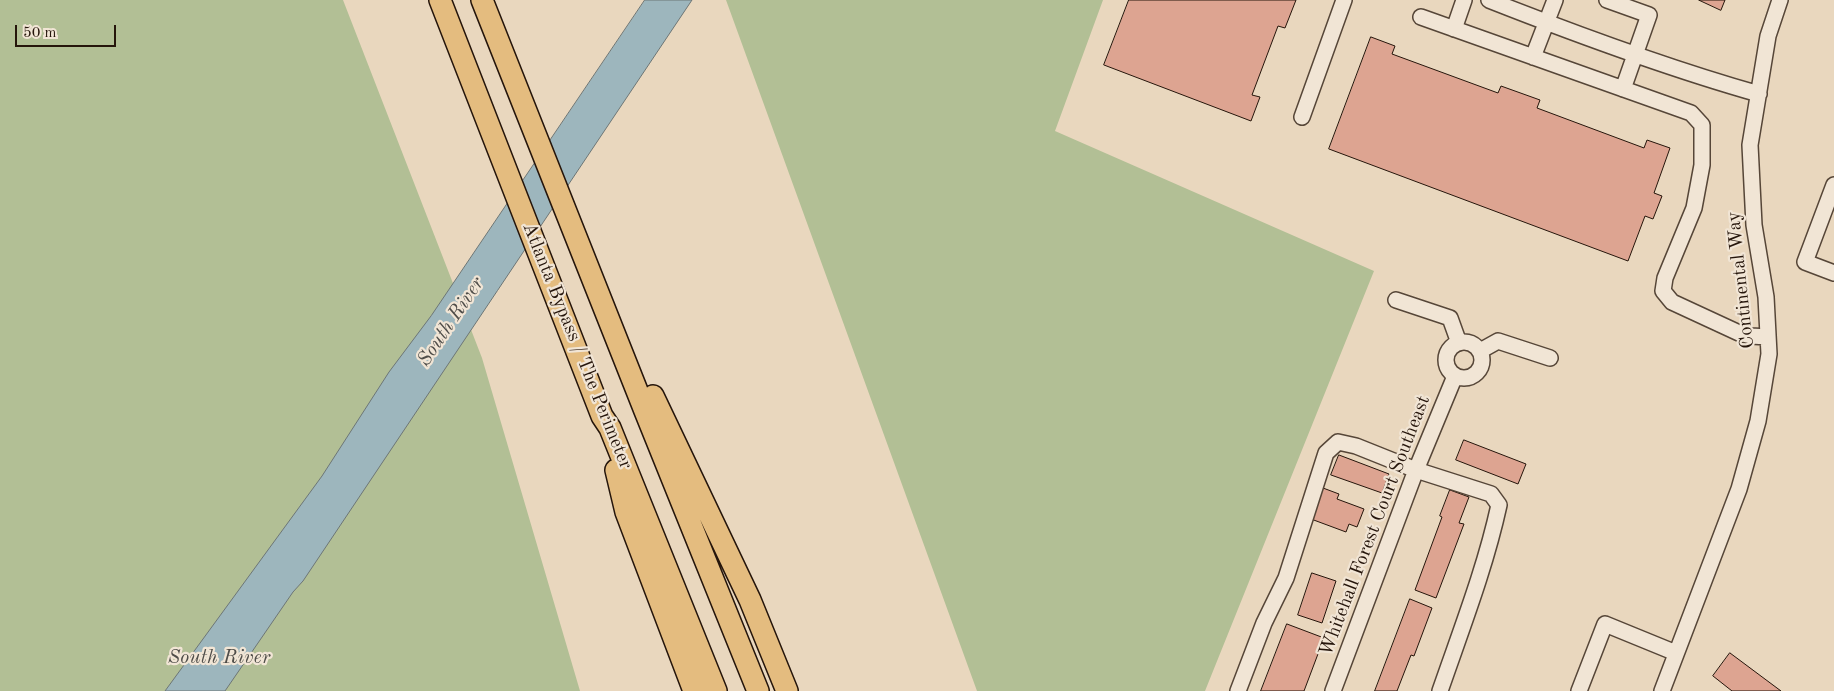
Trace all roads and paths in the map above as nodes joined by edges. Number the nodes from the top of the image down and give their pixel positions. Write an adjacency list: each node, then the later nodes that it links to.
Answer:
1 (440, 0): 26 (highway, Atlanta Bypass / The Perimeter)
2 (482, 0): 18 (highway, Atlanta Bypass / The Perimeter)
3 (1344, 0): 16 (street)
4 (1464, 0): 11 (street)
5 (1489, 0): 10 (street)
6 (1556, 0): 10 (street)
7 (1607, 0): 12 (street)
8 (1780, 0): 15 (street, Continental Way)
9 (1421, 17): 11 (street)
10 (1547, 22): 12 (street); 13 (street)
11 (1454, 29): 13 (street)
12 (1635, 54): 14 (street); 15 (street)
13 (1533, 57): 14 (street)
14 (1623, 88): 21 (street)
15 (1758, 94): 21 (street, Continental Way)
16 (1302, 117)
17 (1834, 185): 19 (street)
18 (572, 224): 31 (highway, Atlanta Bypass / The Perimeter); 32 (highway)
19 (1834, 273)
20 (1396, 300): 22 (street)
21 (1768, 337): 28 (street, Continental Way)
22 (1459, 343): 23 (street); 25 (street)
23 (1480, 352): 24 (street); 25 (street)
24 (1550, 358)
25 (1455, 376): 27 (street, Whitehall Forest Court Southeast)
26 (602, 416): 29 (highway); 30 (highway, Atlanta Bypass / The Perimeter)
27 (1416, 470): 33 (street); 34 (street, Whitehall Forest Court Southeast); 35 (street)
28 (1676, 653): 36 (street); 37 (street, Continental Way)
29 (694, 691)
30 (716, 691)
31 (758, 691)
32 (787, 691)
33 (1238, 691)
34 (1333, 691)
35 (1440, 691)
36 (1579, 691)
37 (1662, 691)

